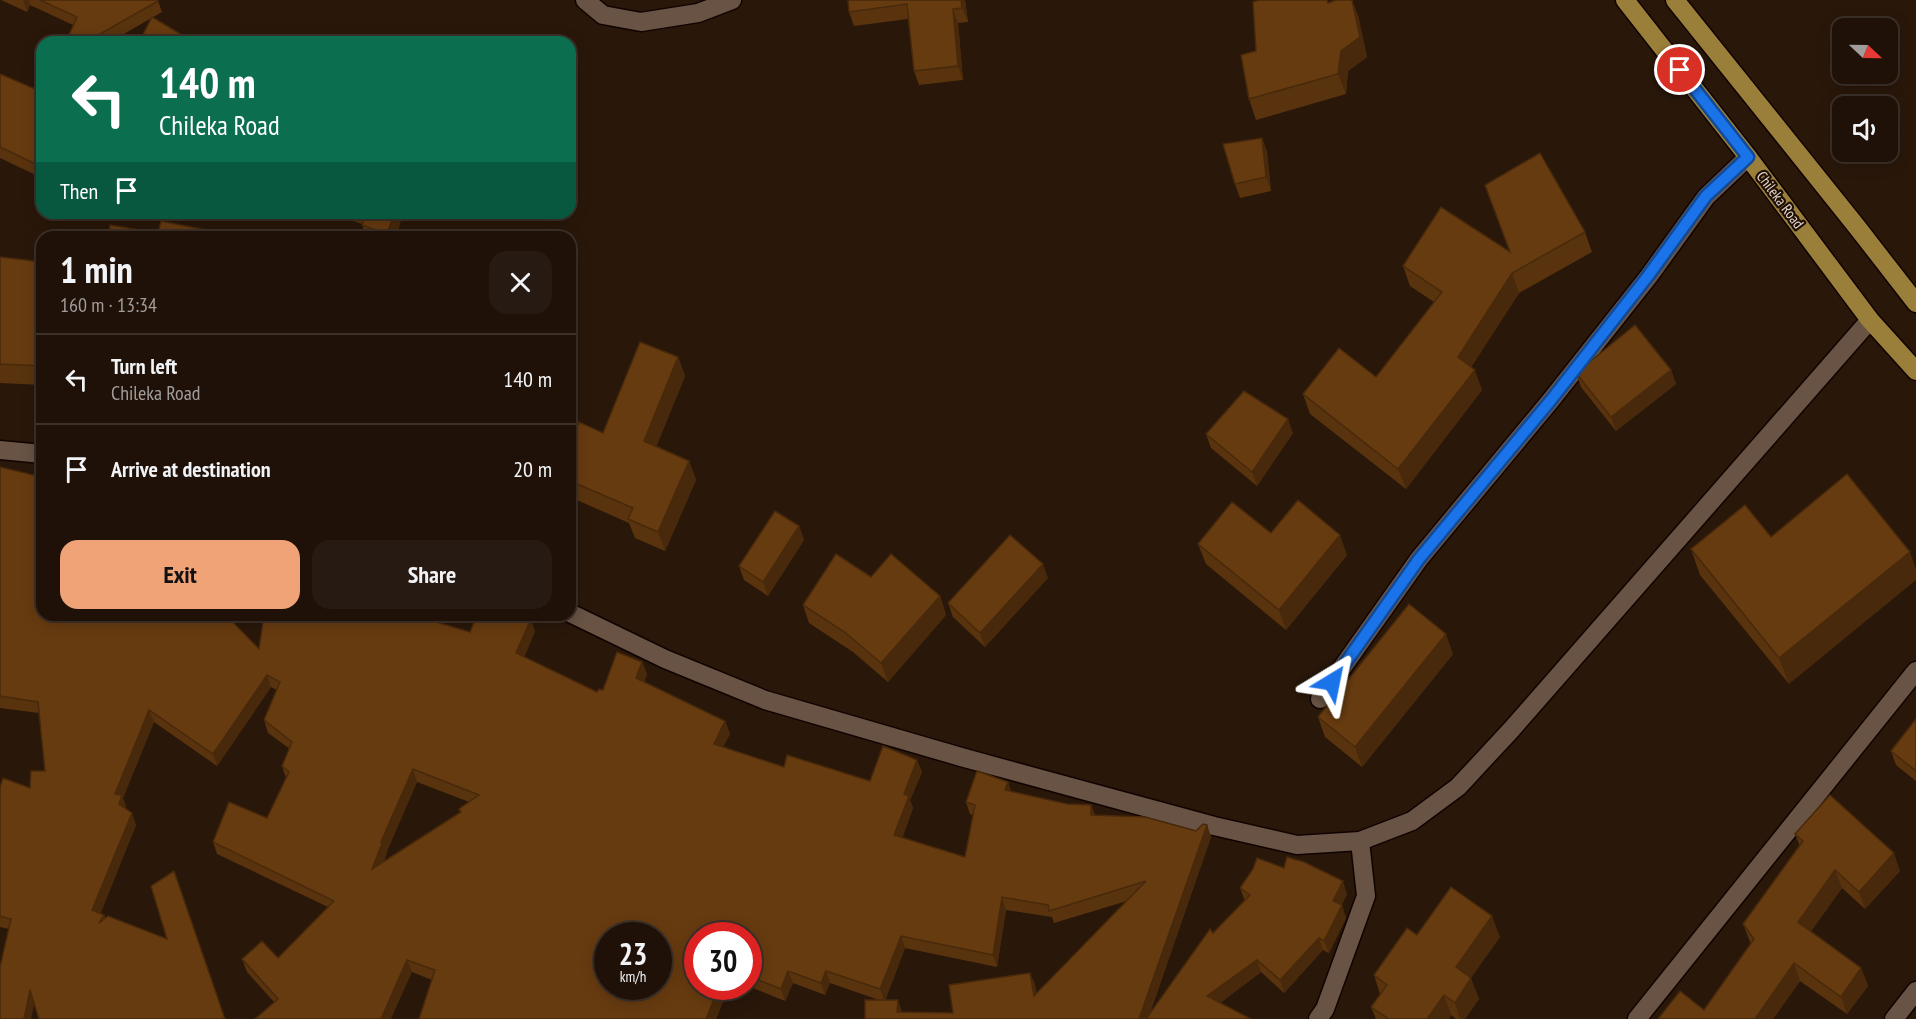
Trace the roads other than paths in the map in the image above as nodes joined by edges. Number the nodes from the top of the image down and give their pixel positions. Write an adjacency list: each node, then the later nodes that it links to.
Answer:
1 (585, 0): 2 (street)
2 (732, 0)
3 (1625, 0): 5 (highway, Chileka Road)
4 (1675, 0): 6 (highway)
5 (1748, 157): 7 (highway, Chileka Road); 13 (street)
6 (1916, 303)
7 (1870, 320): 8 (highway, Chileka Road); 14 (street)
8 (1916, 370)
9 (0, 450): 10 (street)
10 (36, 453)
11 (576, 616): 14 (street)
12 (1916, 671): 17 (street)
13 (1320, 699)
14 (1360, 841): 16 (street)
15 (1916, 990): 18 (street)
16 (1318, 1019)
17 (1637, 1019)
18 (1894, 1019)

